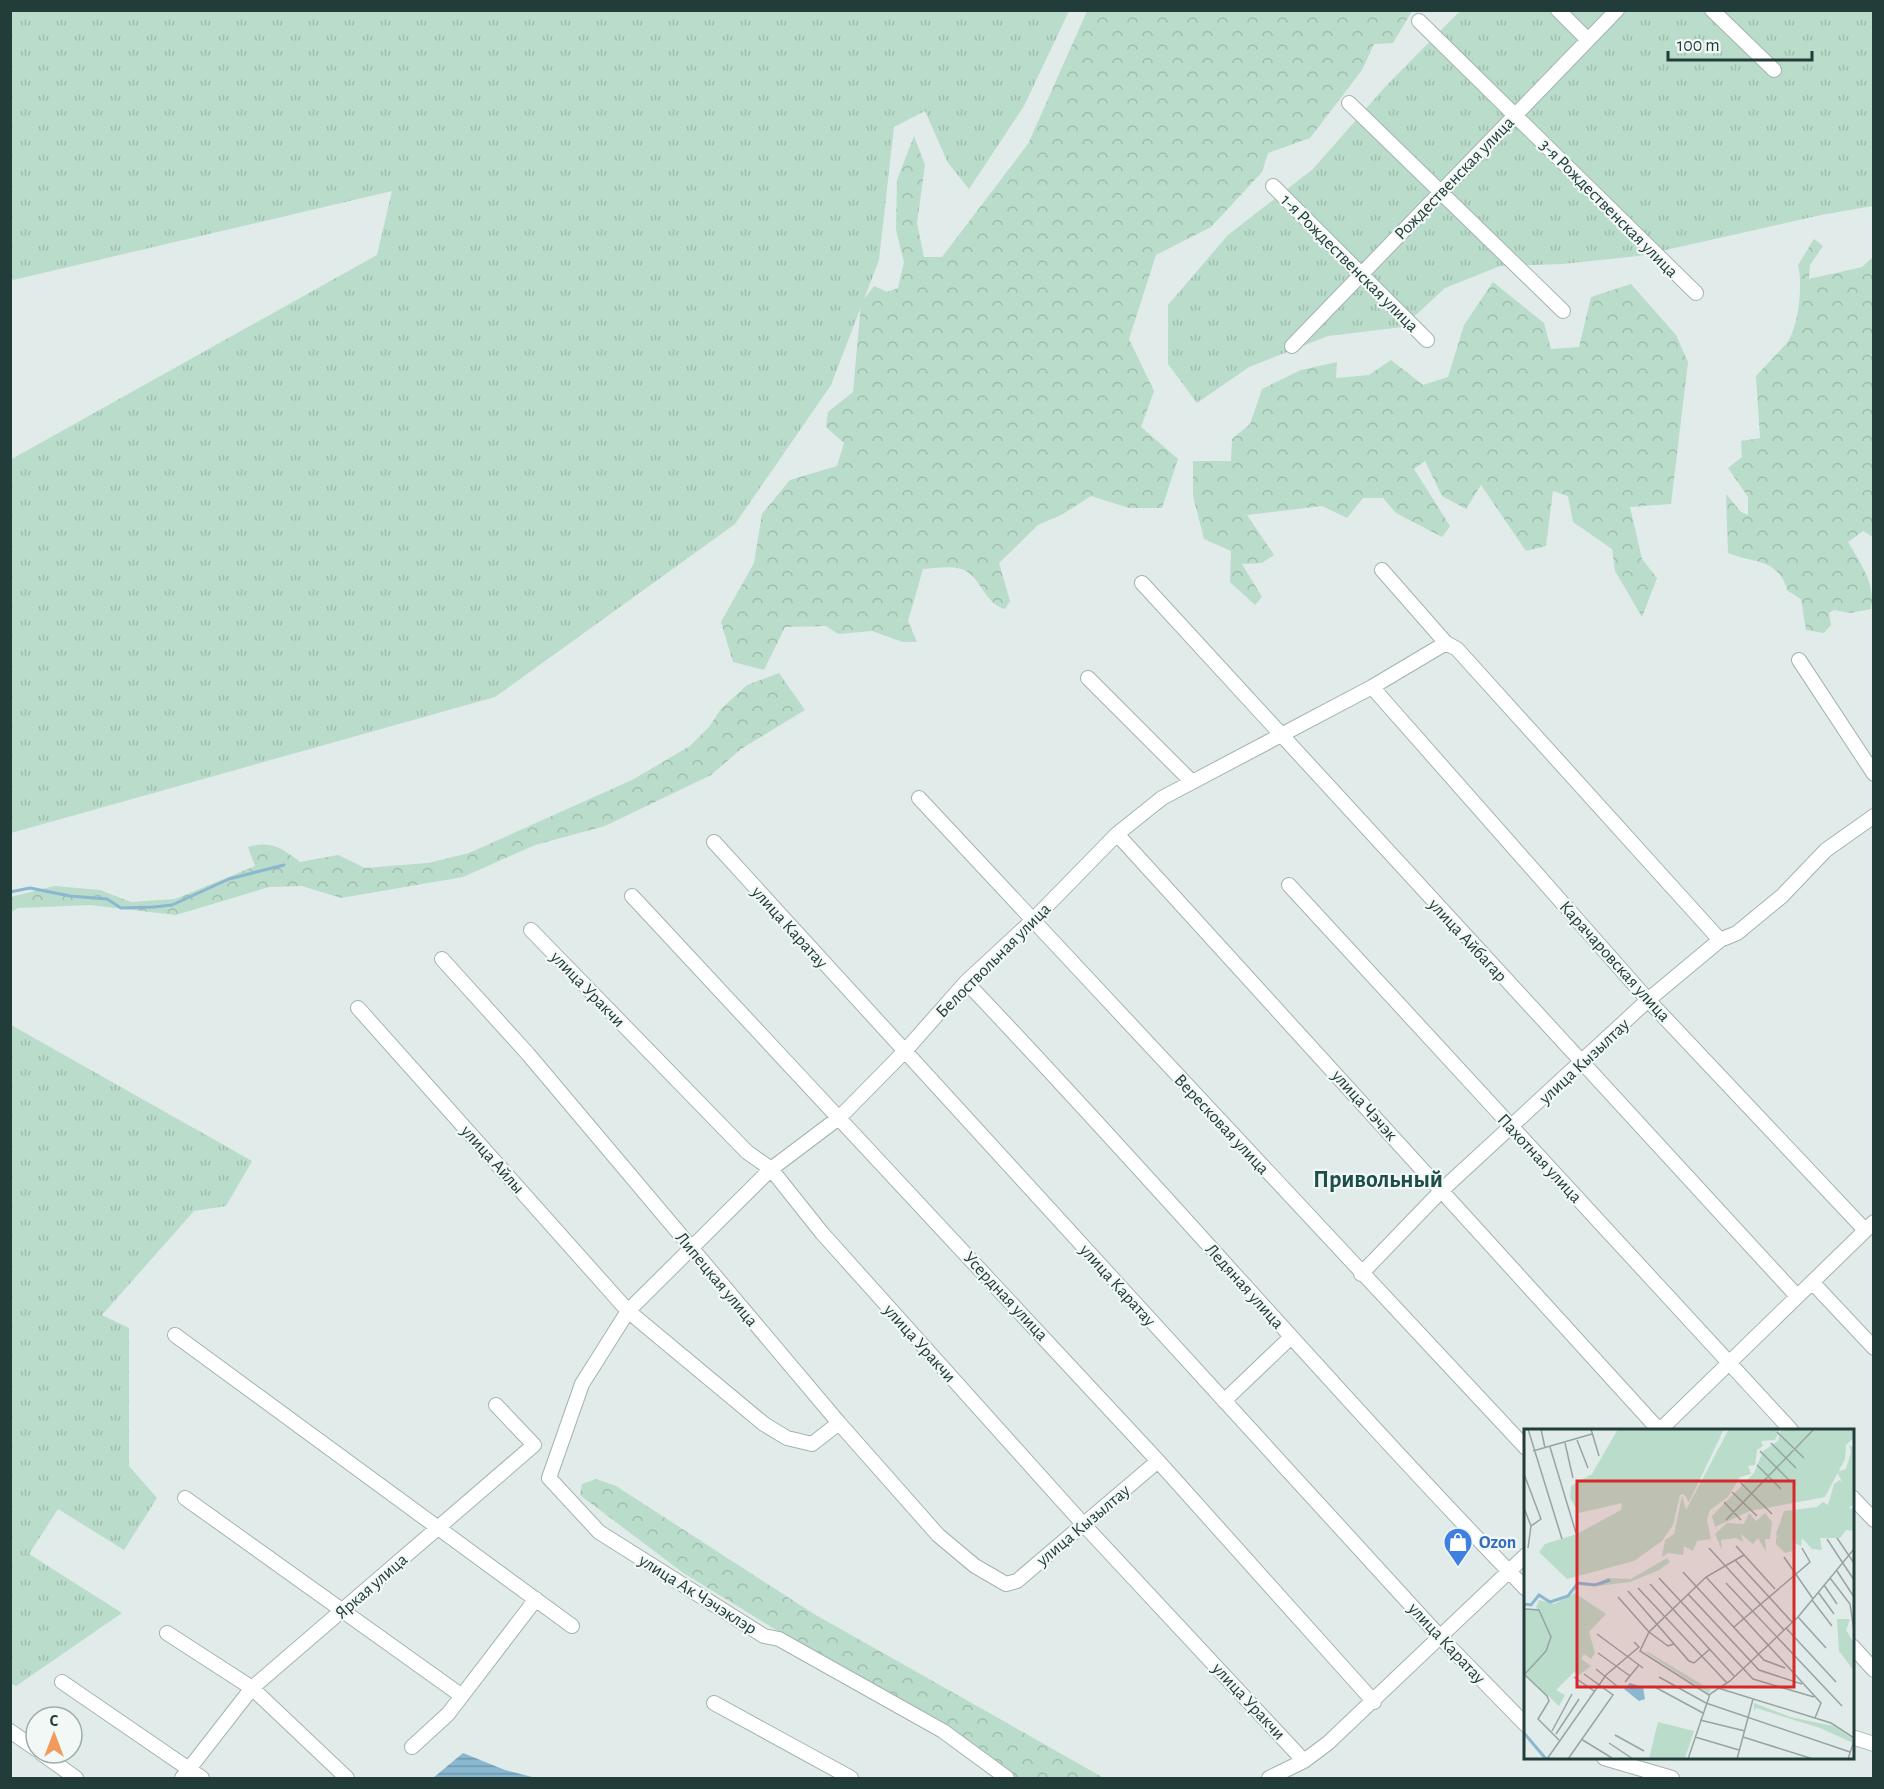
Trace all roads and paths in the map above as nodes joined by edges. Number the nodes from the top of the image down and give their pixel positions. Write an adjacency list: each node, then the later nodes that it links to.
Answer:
1 (1558, 10): 5 (street)
2 (1617, 10): 5 (street, Рождественская улица)
3 (1712, 10): 6 (street)
4 (1419, 21): 8 (street, 3-я Рождественская улица)
5 (1588, 40): 8 (street, Рождественская улица)
6 (1774, 70)
7 (1349, 103): 10 (street)
8 (1515, 115): 10 (street, Рождественская улица); 12 (street, 3-я Рождественская улица)
9 (1273, 186): 11 (street, 1-я Рождественская улица)
10 (1441, 192): 11 (street, Рождественская улица); 13 (street)
11 (1361, 274): 14 (street, 1-я Рождественская улица); 15 (street, Рождественская улица)
12 (1696, 294)
13 (1563, 311)
14 (1427, 340)
15 (1292, 346)
16 (1382, 570): 18 (street)
17 (1142, 584): 22 (street, улица Айбагар)
18 (1446, 643): 21 (street, Белоствольная улица); 33 (street)
19 (1799, 660): 23 (street)
20 (1088, 678): 24 (street)
21 (1372, 687): 22 (street, Белоствольная улица); 36 (street, Карачаровская улица)
22 (1278, 735): 24 (street, Белоствольная улица); 39 (street, улица Айбагар)
23 (1874, 774)
24 (1192, 782): 27 (street, Белоствольная улица)
25 (919, 798): 31 (street, Вересковая улица)
26 (1874, 816): 33 (street, улица Кызылтау)
27 (1117, 834): 31 (street, Белоствольная улица); 43 (street, улица Чэчэк)
28 (714, 842): 38 (street, улица Каратау)
29 (1289, 885): 41 (street, Пахотная улица)
30 (632, 896): 40 (street, Усердная улица)
31 (1033, 920): 35 (street, Белоствольная улица); 46 (street, Вересковая улица)
32 (531, 930): 42 (street, улица Уракчи)
33 (1720, 940): 36 (street, улица Кызылтау)
34 (442, 959): 45 (street, Липецкая улица)
35 (966, 982): 38 (street, Белоствольная улица); 51 (street, Ледяная улица)
36 (1648, 1000): 39 (street, улица Кызылтау); 44 (street, Карачаровская улица)
37 (358, 1008): 49 (street, улица Айлы)
38 (905, 1052): 40 (street, Белоствольная улица); 55 (street, улица Каратау)
39 (1582, 1064): 41 (street, улица Кызылтау); 48 (street, улица Айбагар)
40 (840, 1117): 42 (street, Белоствольная улица); 62 (street, Усердная улица)
41 (1512, 1127): 43 (street, улица Кызылтау); 53 (street, Пахотная улица)
42 (771, 1169): 45 (street, Белоствольная улица); 66 (street, улица Уракчи)
43 (1442, 1190): 46 (street, улица Кызылтау); 58 (street, улица Чэчэк)
44 (1869, 1226): 47 (street)
45 (692, 1248): 49 (street, Белоствольная улица); 57 (street, Липецкая улица)
46 (1361, 1274): 61 (street, Вересковая улица)
47 (1812, 1281): 48 (street); 52 (street)
48 (1796, 1295): 53 (street)
49 (628, 1311): 54 (street, Белоствольная улица); 57 (street, улица Айлы)
50 (174, 1335): 67 (street)
51 (1291, 1337): 55 (street); 69 (street, Ледяная улица)
52 (1874, 1348)
53 (1728, 1362): 59 (street); 60 (street, Пахотная улица)
54 (582, 1384): 98 (street, улица Ак Чэчэклэр)
55 (1224, 1401): 76 (street, улица Каратау)
56 (496, 1405): 67 (street, Яркая улица)
57 (839, 1423): 70 (street, Липецкая улица)
58 (1658, 1429)
59 (1662, 1429)
60 (1789, 1429)
61 (1524, 1446)
62 (1158, 1461): 66 (street, улица Кызылтау); 82 (street, Усердная улица)
63 (185, 1498): 73 (street)
64 (1854, 1499): 65 (street)
65 (1874, 1520)
66 (1084, 1525): 70 (street, улица Кызылтау); 91 (street, улица Уракчи)
67 (439, 1527): 72 (street); 73 (street, Яркая улица)
68 (1524, 1557): 69 (street)
69 (1508, 1571): 71 (street, Ледяная улица); 76 (street)
70 (1006, 1584)
71 (1524, 1586)
72 (536, 1599): 74 (street); 81 (street)
73 (342, 1610): 80 (street, Яркая улица); 81 (street)
74 (572, 1626)
75 (167, 1633): 80 (street)
76 (1441, 1638): 82 (street); 84 (street, улица Каратау)
77 (1854, 1648): 78 (street)
78 (1874, 1670)
79 (62, 1682): 93 (street)
80 (252, 1688): 93 (street, Яркая улица); 96 (street)
81 (462, 1696): 89 (street)
82 (1374, 1702): 91 (street)
83 (714, 1703): 97 (street)
84 (1524, 1723)
85 (10, 1731): 87 (street)
86 (1854, 1738): 88 (street)
87 (24, 1741)
88 (1874, 1744)
89 (412, 1747)
90 (1607, 1759): 100 (street)
91 (1304, 1761): 99 (street)
92 (57, 1765): 94 (street)
93 (186, 1774): 95 (street)
94 (76, 1779)
95 (202, 1779)
96 (347, 1779)
97 (851, 1779)
98 (1007, 1779)
99 (1269, 1779)
100 (1672, 1779)

